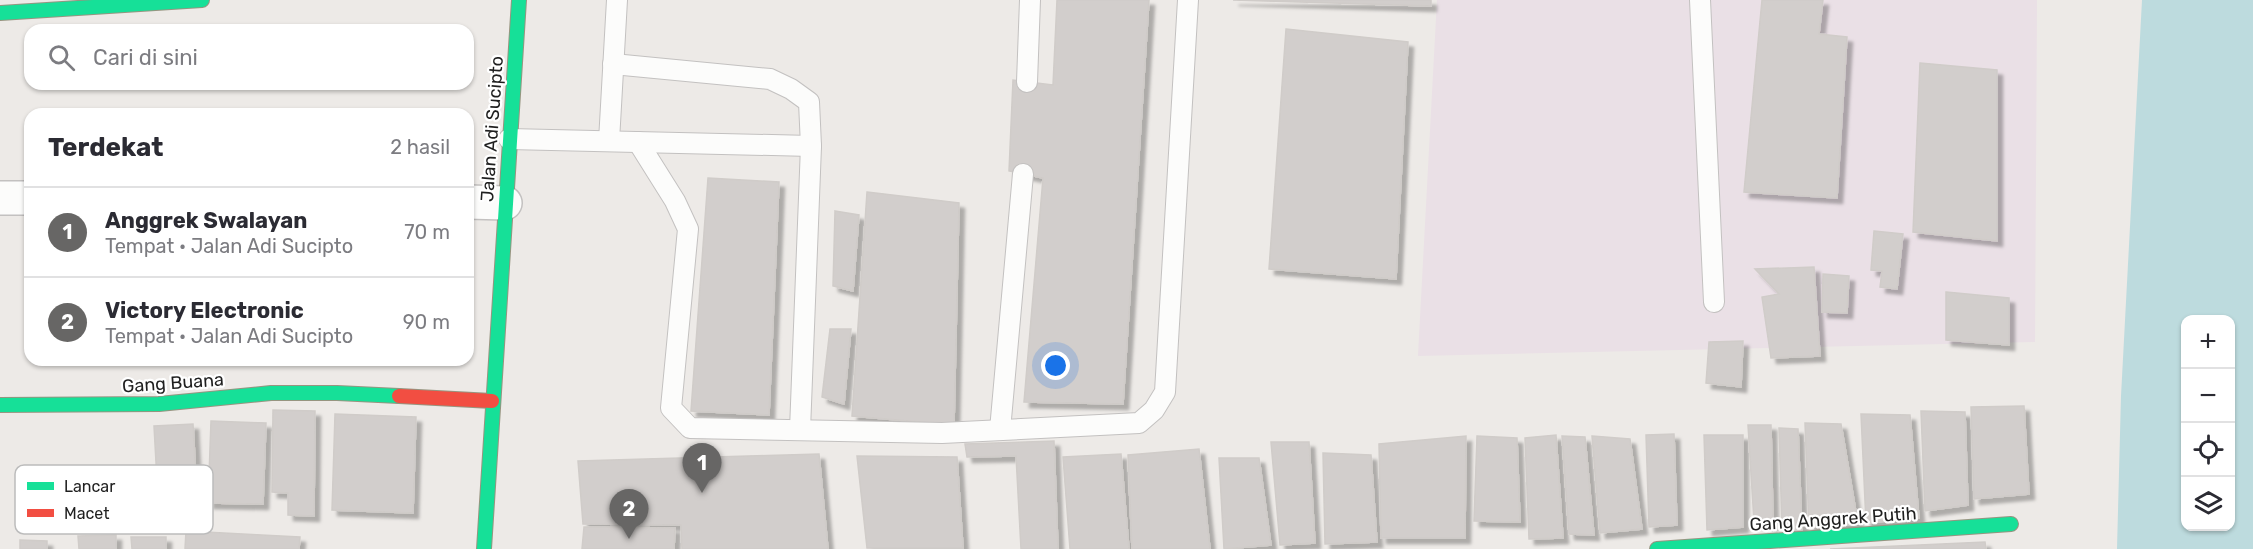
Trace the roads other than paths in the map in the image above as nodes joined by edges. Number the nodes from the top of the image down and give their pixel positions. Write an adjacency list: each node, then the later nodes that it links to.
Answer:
1 (202, 0): 7 (street)
2 (519, 0): 10 (street, Jalan Adi Sucipto)
3 (617, 0): 8 (lane)
4 (1030, 0): 9 (lane)
5 (1188, 0): 23 (lane)
6 (1700, 0): 19 (lane)
7 (0, 13)
8 (613, 64): 11 (lane); 13 (lane)
9 (1027, 82)
10 (509, 139): 11 (lane); 18 (street, Jalan Adi Sucipto)
11 (609, 141): 12 (lane)
12 (638, 142): 13 (lane); 22 (lane)
13 (811, 146): 22 (lane)
14 (1023, 174): 23 (lane)
15 (0, 198): 16 (street)
16 (24, 198)
17 (474, 202): 18 (street)
18 (505, 203): 20 (street, Jalan Adi Sucipto)
19 (1714, 302)
20 (492, 401): 21 (street, Gang Buana); 25 (street, Jalan Adi Sucipto)
21 (0, 405)
22 (800, 430): 23 (lane)
23 (1000, 430)
24 (2012, 524): 26 (street, Gang Anggrek Putih)
25 (484, 549)
26 (1657, 549)

